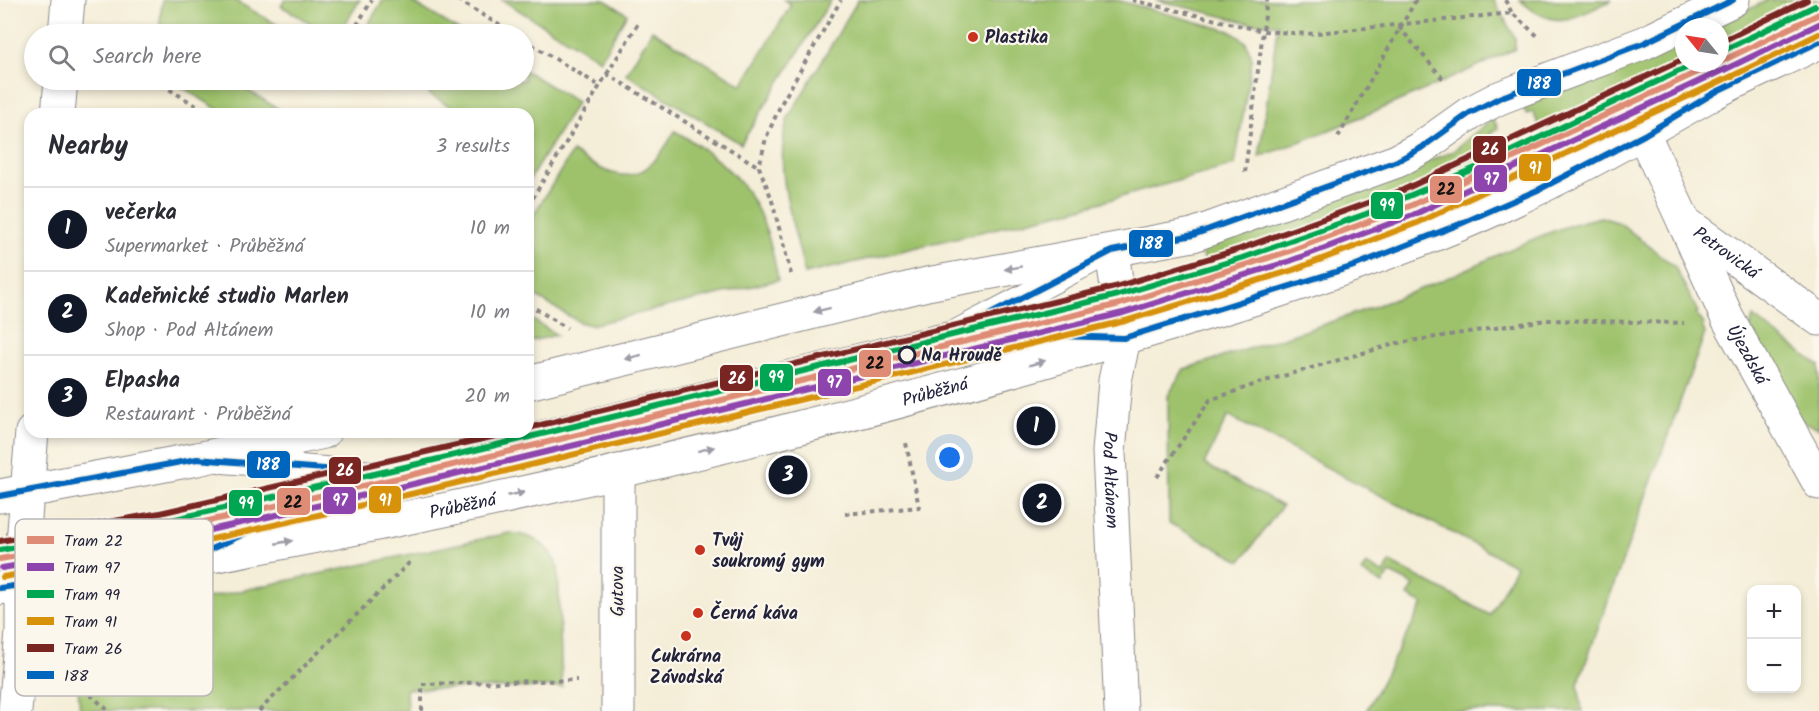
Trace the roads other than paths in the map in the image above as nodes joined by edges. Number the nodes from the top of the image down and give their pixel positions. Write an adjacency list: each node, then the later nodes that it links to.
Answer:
1 (68, 0): 3 (main road)
2 (1733, 0): 9 (main road)
3 (66, 24)
4 (1819, 42): 7 (main road, Průběžná)
5 (60, 90): 6 (main road)
6 (59, 108)
7 (1644, 135): 8 (main road, Petrovická); 12 (main road, Průběžná)
8 (1684, 222): 10 (main road, Petrovická); 21 (main road, Újezdská)
9 (1112, 251): 11 (lane); 12 (main road, Pod Altánem); 13 (main road, one-way to 13)
10 (1819, 319)
11 (954, 333): 12 (lane); 14 (lane)
12 (1124, 338): 19 (main road, Průběžná, one-way to 12); 30 (main road, Pod Altánem)
13 (534, 382)
14 (534, 435)
15 (30, 438): 22 (main road)
16 (296, 438): 18 (main road)
17 (520, 438): 20 (lane)
18 (197, 459): 20 (lane); 22 (main road)
19 (618, 471): 24 (main road, Průběžná, one-way to 19); 29 (main road, Gutova)
20 (376, 473): 23 (lane)
21 (1819, 483)
22 (14, 493): 25 (main road)
23 (213, 548)
24 (213, 556)
25 (10, 587): 26 (main road)
26 (15, 606)
27 (16, 696): 28 (main road)
28 (15, 711)
29 (618, 711)
30 (1121, 711)

